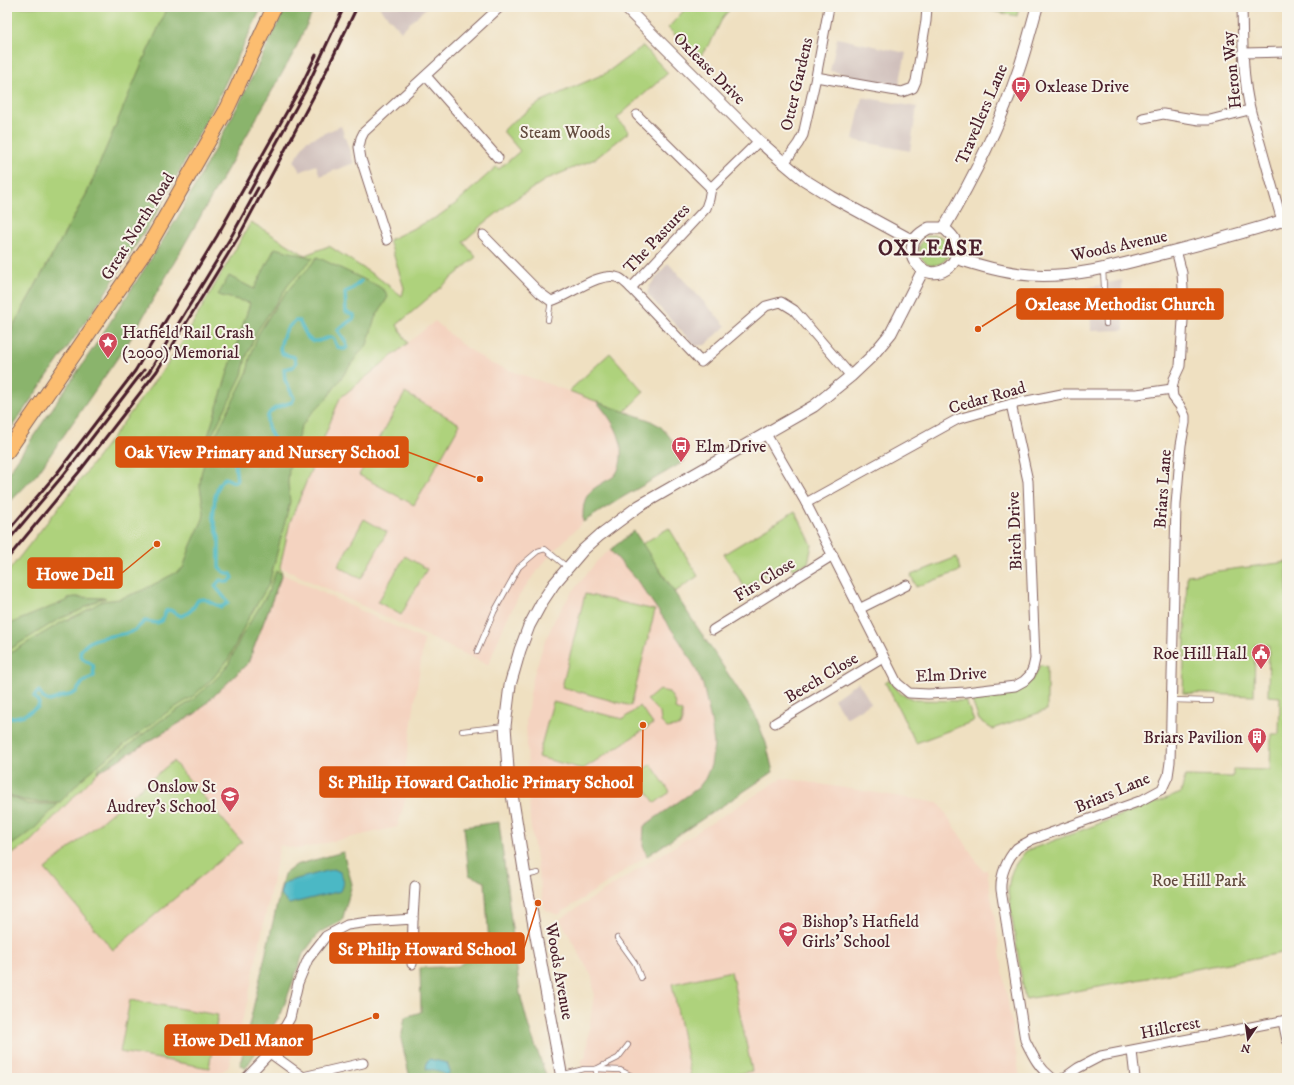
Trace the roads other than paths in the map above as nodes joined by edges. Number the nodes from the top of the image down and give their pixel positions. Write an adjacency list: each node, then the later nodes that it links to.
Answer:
1 (274, 7): 36 (main road, Great North Road)
2 (500, 7): 10 (street)
3 (625, 7): 15 (street, Oxlease Drive)
4 (829, 7): 11 (street, Otter Gardens)
5 (928, 7): 11 (street)
6 (1037, 7): 20 (street, Travellers Lane)
7 (1242, 7): 9 (street, Heron Way)
8 (1287, 52): 9 (street)
9 (1243, 54): 12 (street, Heron Way)
10 (426, 76): 16 (street); 22 (street)
11 (816, 77): 17 (street, Otter Gardens)
12 (1249, 110): 14 (street); 19 (street, Heron Way)
13 (637, 115): 18 (street)
14 (1143, 118)
15 (758, 141): 17 (street, Oxlease Drive); 18 (street)
16 (498, 158)
17 (784, 164): 23 (street, Oxlease Drive)
18 (711, 188): 28 (street, The Pastures)
19 (1284, 220): 24 (street, Woods Avenue)
20 (944, 228): 23 (street); 25 (street)
21 (483, 235): 29 (street)
22 (387, 240)
23 (913, 241): 27 (street)
24 (1176, 250): 26 (street, Woods Avenue); 33 (street)
25 (956, 258): 26 (street, Woods Avenue); 27 (street)
26 (1103, 269): 31 (lane)
27 (923, 270): 32 (street, Woods Avenue)
28 (631, 288): 29 (street); 32 (street, The Pastures)
29 (551, 301): 30 (lane)
30 (548, 320)
31 (1106, 324)
32 (851, 376): 35 (street, Woods Avenue)
33 (1172, 390): 34 (street, Cedar Road); 46 (street, Briars Lane)
34 (1011, 404): 37 (street, Cedar Road); 45 (street, Birch Drive)
35 (766, 434): 37 (street, Elm Drive); 39 (street, Woods Avenue)
36 (7, 452)
37 (806, 503): 38 (street, Elm Drive)
38 (832, 555): 41 (street, Elm Drive); 42 (street, Firs Close)
39 (567, 567): 43 (lane); 49 (street, Woods Avenue)
40 (907, 585): 41 (street)
41 (859, 609): 44 (street, Elm Drive)
42 (712, 630)
43 (478, 652)
44 (883, 658): 45 (street, Elm Drive); 48 (street, Beech Close)
45 (1035, 658)
46 (1171, 700): 47 (lane); 69 (street, Briars Lane)
47 (1211, 701)
48 (775, 723)
49 (505, 726): 50 (lane); 52 (street, Woods Avenue)
50 (462, 731)
51 (538, 873): 52 (lane)
52 (525, 876): 65 (street, Woods Avenue)
53 (415, 886): 54 (street)
54 (413, 919): 56 (street); 62 (street)
55 (617, 938): 57 (lane)
56 (412, 964)
57 (641, 978)
58 (1285, 1020): 59 (street); 61 (street, Hillcrest)
59 (1287, 1040)
60 (628, 1045): 64 (lane)
61 (1132, 1051): 70 (street, Hillcrest); 71 (street)
62 (270, 1053): 63 (street); 67 (street)
63 (363, 1064)
64 (596, 1069): 65 (lane); 66 (lane); 68 (lane)
65 (562, 1076)
66 (634, 1077)
67 (246, 1078)
68 (597, 1078)
69 (1052, 1078)
70 (1064, 1078)
71 (1135, 1078)

